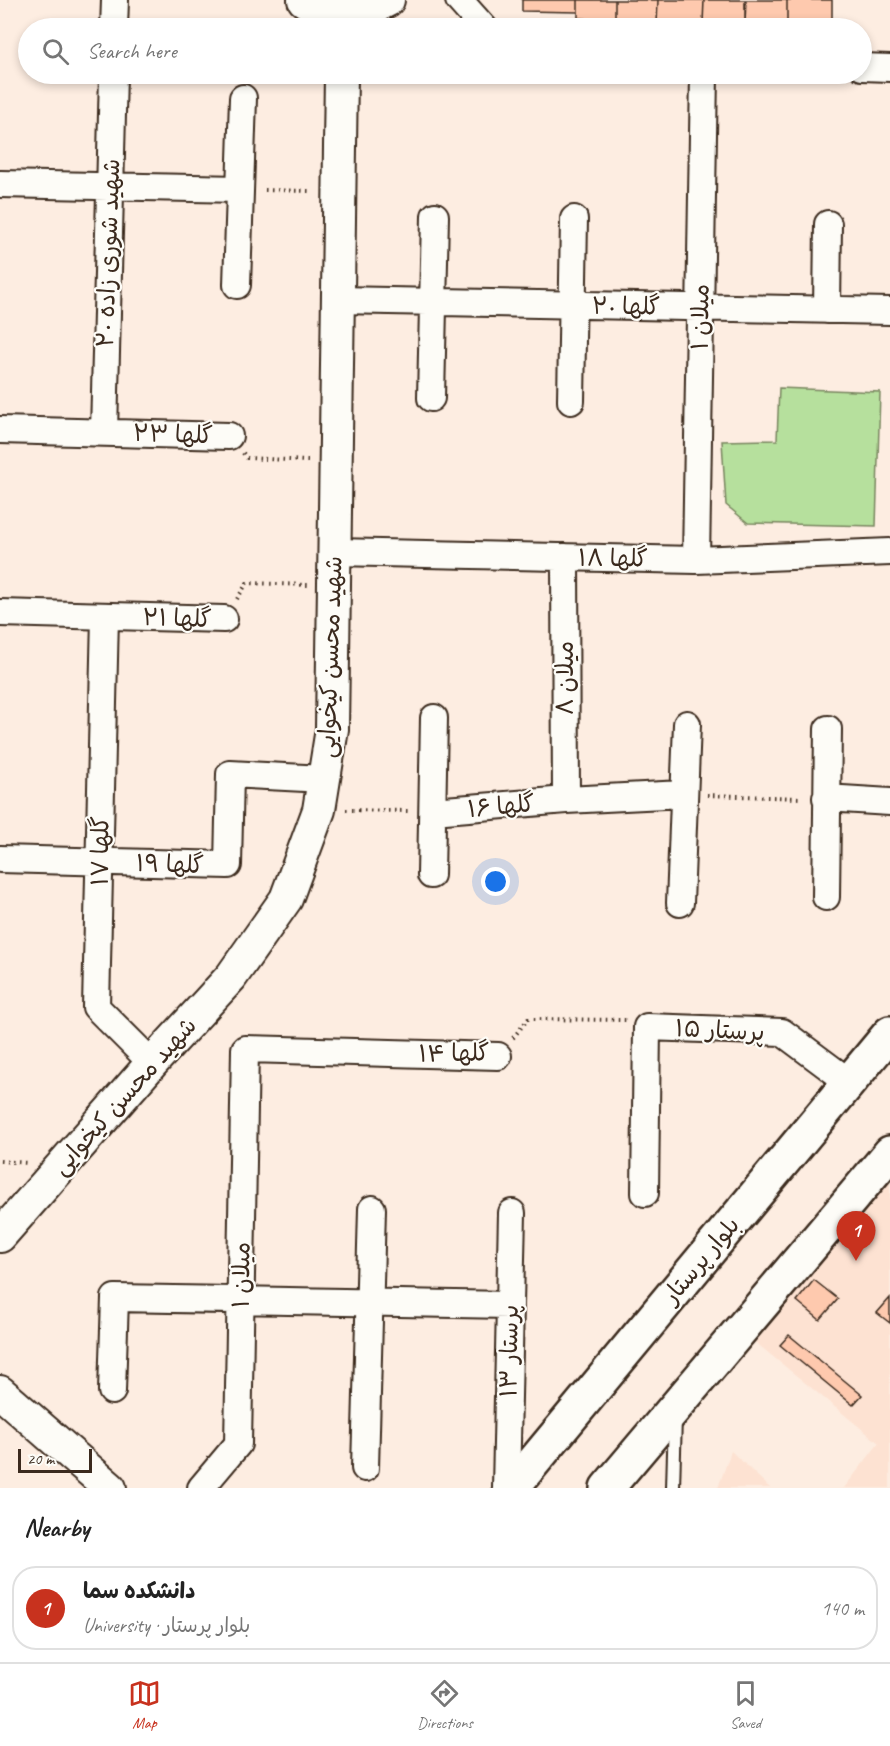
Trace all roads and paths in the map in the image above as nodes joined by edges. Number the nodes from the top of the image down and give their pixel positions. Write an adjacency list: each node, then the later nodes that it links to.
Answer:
1 (115, 0): 5 (street)
2 (304, 0): 6 (street)
3 (388, 0): 7 (street)
4 (459, 0): 8 (street)
5 (114, 18)
6 (338, 18)
7 (347, 18)
8 (475, 18)
9 (872, 67): 10 (street)
10 (890, 68)
11 (113, 84): 16 (street, شهید شوری زاده ۲۰)
12 (341, 84): 18 (street, شهید محسن کیخوایی)
13 (704, 84): 26 (street, میلان ۱)
14 (243, 99): 17 (street)
15 (0, 184): 16 (street)
16 (110, 186): 17 (street); 32 (street, شهید شوری زاده ۲۰)
17 (240, 189): 18 (path); 22 (street)
18 (340, 191): 23 (street, شهید محسن کیخوایی)
19 (435, 216): 24 (street)
20 (574, 219): 25 (street)
21 (828, 224): 27 (street)
22 (237, 285)
23 (338, 300): 24 (street, گلها ۲۰); 34 (street, شهید محسن کیخوایی)
24 (433, 302): 25 (street, گلها ۲۰); 29 (street)
25 (573, 305): 26 (street, گلها ۲۰); 30 (street)
26 (700, 308): 27 (street, گلها ۲۰); 38 (street, میلان ۱)
27 (827, 310): 28 (street, گلها ۲۰)
28 (890, 311)
29 (431, 398)
30 (571, 401)
31 (0, 430): 32 (street, گلها ۲۳)
32 (104, 432): 33 (street, گلها ۲۳)
33 (229, 436): 34 (path, گلها ۲۳)
34 (336, 463): 35 (street, شهید محسن کیخوایی)
35 (335, 552): 37 (street, گلها ۱۸); 39 (street, شهید محسن کیخوایی)
36 (890, 552): 38 (street, گلها ۱۸)
37 (565, 557): 38 (street, گلها ۱۸); 49 (street, میلان ۸)
38 (696, 560)
39 (334, 586): 42 (path, گلها ۲۱); 46 (street, شهید محسن کیخوایی)
40 (0, 613): 41 (street, گلها ۲۱)
41 (105, 616): 42 (street, گلها ۲۱); 54 (street, گلها ۱۷)
42 (224, 620)
43 (435, 718): 52 (street)
44 (687, 724): 47 (street)
45 (828, 729): 48 (street)
46 (324, 779): 51 (street, شهید محسن کیخوایی); 54 (street, گلها ۱۹)
47 (683, 794): 48 (path); 49 (street, گلها ۱۶); 57 (street)
48 (826, 798): 50 (street); 56 (street)
49 (566, 800): 52 (street, گلها ۱۶)
50 (890, 802)
51 (319, 810): 52 (path, گلها ۱۶); 62 (street, شهید محسن کیخوایی)
52 (433, 812): 55 (street)
53 (0, 859): 54 (street, گلها ۱۹)
54 (100, 862): 62 (street, گلها ۱۷)
55 (431, 875)
56 (826, 897)
57 (680, 903)
58 (647, 1027): 61 (path, گلها ۱۴); 63 (street, پرستار ۱۵); 65 (street)
59 (890, 1033): 63 (main road, بلوار پرستار)
60 (245, 1049): 61 (street, گلها ۱۴); 69 (street, میلان ۱)
61 (498, 1056)
62 (152, 1063): 68 (street, شهید محسن کیخوایی)
63 (849, 1082): 79 (main road, بلوار پرستار)
64 (890, 1153): 74 (main road)
65 (645, 1192)
66 (372, 1209): 70 (street)
67 (512, 1213): 71 (street, پرستار ۱۳)
68 (0, 1236)
69 (241, 1300): 70 (street); 72 (street); 77 (street, میلان ۱)
70 (370, 1303): 71 (street); 75 (street)
71 (510, 1305): 78 (street, پرستار ۱۳)
72 (112, 1391)
73 (0, 1392): 76 (street)
74 (675, 1408): 80 (main road); 81 (lane)
75 (365, 1468)
76 (110, 1488)
77 (201, 1488)
78 (506, 1488)
79 (512, 1488)
80 (607, 1488)
81 (673, 1488)

